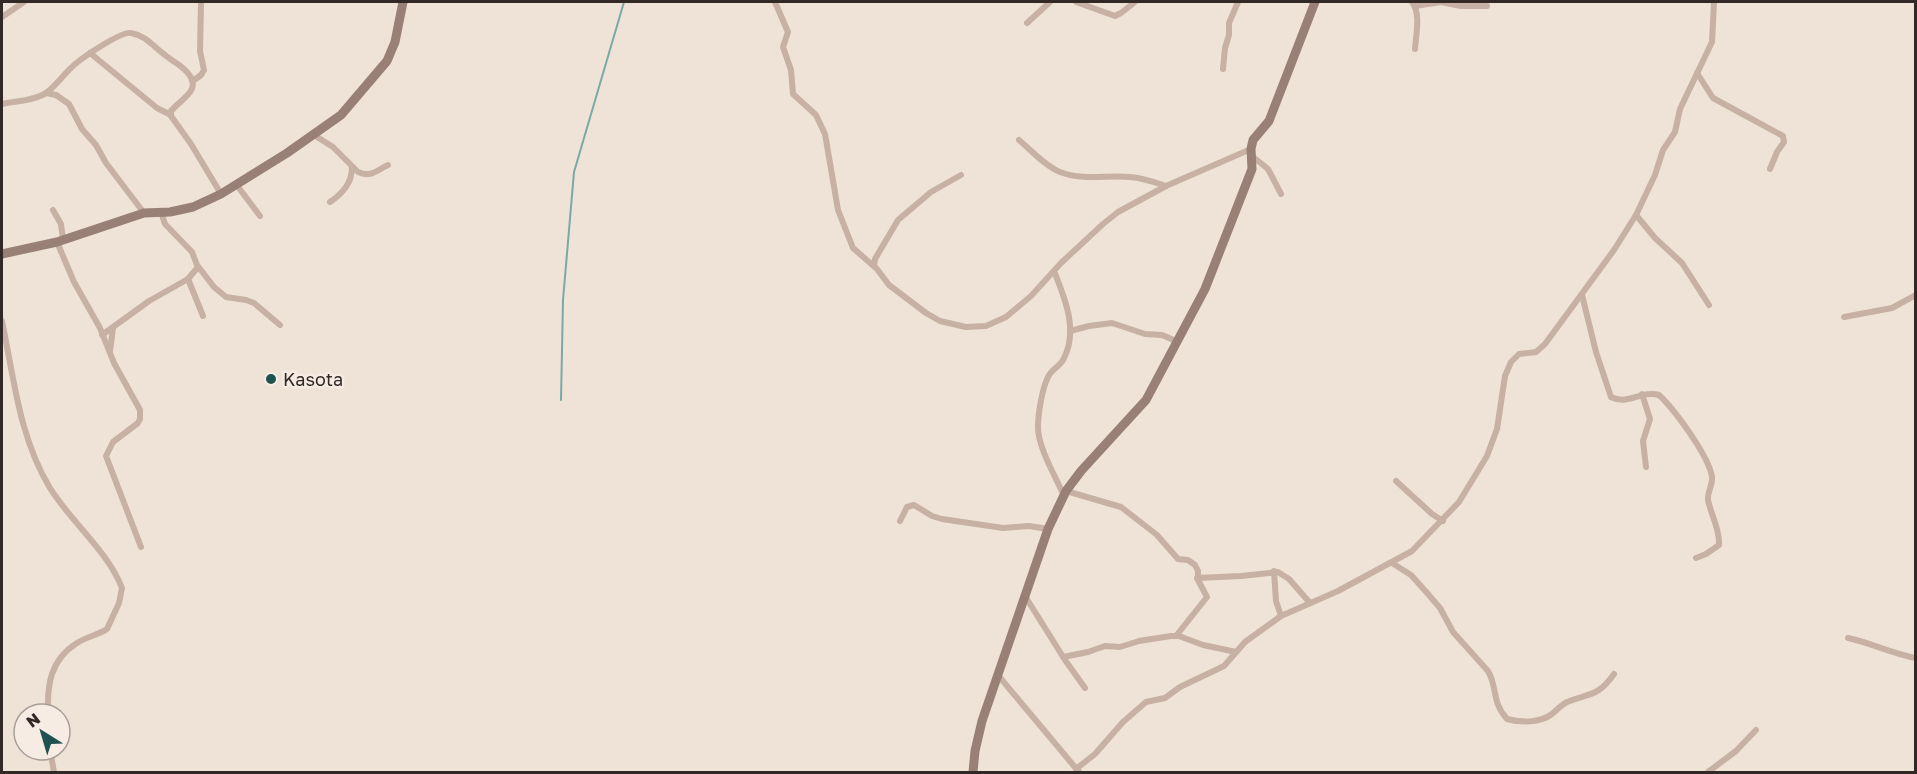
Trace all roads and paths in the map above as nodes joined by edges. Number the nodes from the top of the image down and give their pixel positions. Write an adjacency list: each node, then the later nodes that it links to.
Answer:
1 (24, 2): 13 (street)
2 (201, 2): 19 (street)
3 (403, 2): 23 (street)
4 (776, 2): 42 (street)
5 (1050, 2): 14 (street)
6 (1076, 2): 7 (street)
7 (1135, 2)
8 (1238, 2): 17 (street)
9 (1315, 2): 25 (street)
10 (1714, 2): 18 (street)
11 (1414, 4): 12 (street); 15 (street)
12 (1486, 6)
13 (2, 17)
14 (1027, 23)
15 (1415, 49)
16 (90, 53): 19 (street); 20 (street); 22 (street)
17 (1223, 69)
18 (1697, 73): 28 (street); 39 (street)
19 (193, 81): 22 (street)
20 (46, 93): 21 (street); 37 (street)
21 (2, 104)
22 (171, 115): 32 (street)
23 (314, 135): 27 (street); 30 (street)
24 (1019, 141): 31 (street)
25 (1251, 153): 31 (street); 33 (street); 56 (street)
26 (388, 165): 27 (street)
27 (352, 167): 34 (street)
28 (1770, 169)
29 (961, 175): 42 (street)
30 (236, 184): 32 (street); 38 (street)
31 (1166, 186): 44 (street)
32 (221, 194): 36 (street)
33 (1281, 194)
34 (330, 202)
35 (53, 210): 40 (street)
36 (162, 212): 37 (street); 43 (street)
37 (144, 213): 40 (street)
38 (260, 216)
39 (1636, 216): 46 (street); 48 (street)
40 (60, 241): 41 (street); 55 (street)
41 (2, 254)
42 (874, 266): 44 (street)
43 (198, 267): 45 (street); 52 (street)
44 (1054, 271): 54 (street)
45 (188, 279): 49 (street); 53 (street)
46 (1582, 295): 58 (street); 63 (street)
47 (1916, 295): 50 (street)
48 (1709, 305)
49 (203, 316)
50 (1844, 317)
51 (2, 321): 81 (street)
52 (280, 325)
53 (112, 328): 55 (street); 57 (street)
54 (1070, 331): 56 (street); 61 (street)
55 (102, 335): 57 (street)
56 (1176, 340): 61 (street)
57 (109, 352): 65 (street)
58 (1642, 394): 59 (street); 66 (street)
59 (1646, 468)
60 (1396, 481): 63 (street)
61 (1065, 494): 64 (street); 69 (street)
62 (900, 521): 64 (street)
63 (1443, 521): 67 (street)
64 (1048, 528): 70 (street)
65 (141, 547)
66 (1696, 558)
67 (1392, 563): 71 (street); 79 (street)
68 (1274, 571): 69 (street); 71 (street); 72 (street)
69 (1197, 578): 73 (street)
70 (1025, 596): 76 (street); 78 (street)
71 (1310, 603): 72 (street)
72 (1281, 616): 75 (street)
73 (1176, 636): 75 (street); 76 (street)
74 (1848, 638): 77 (street)
75 (1236, 652): 83 (street)
76 (1063, 657): 80 (street)
77 (1916, 658)
78 (997, 674): 83 (street); 84 (street)
79 (1614, 674)
80 (1085, 688)
81 (48, 702)
82 (1756, 730): 85 (street)
83 (1078, 771)
84 (973, 772)
85 (1708, 772)

